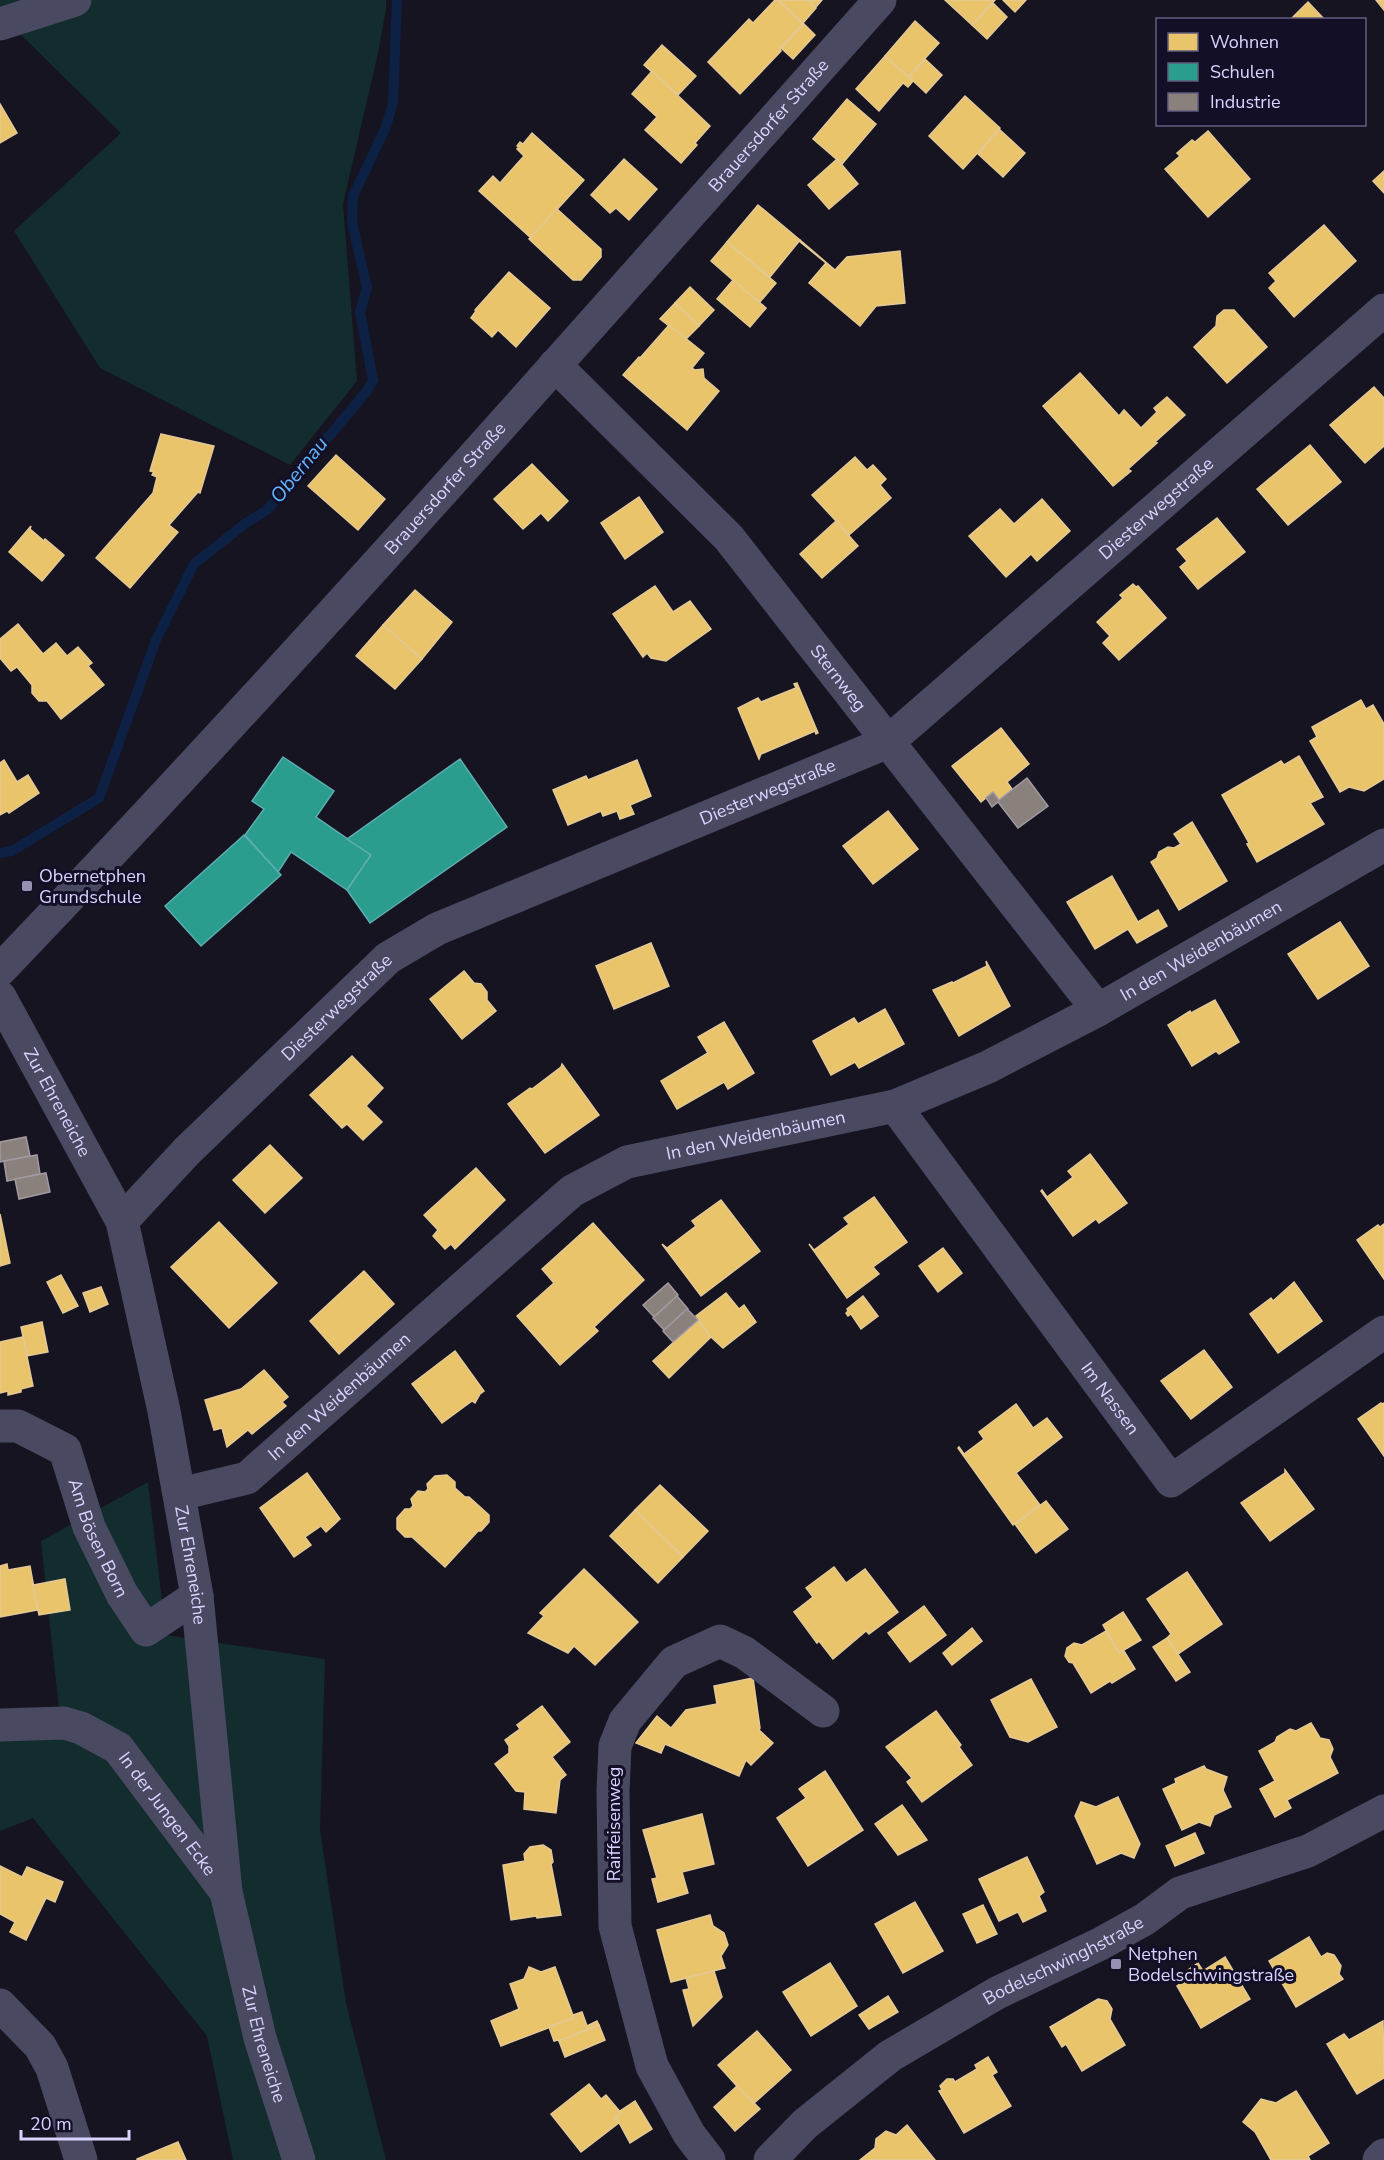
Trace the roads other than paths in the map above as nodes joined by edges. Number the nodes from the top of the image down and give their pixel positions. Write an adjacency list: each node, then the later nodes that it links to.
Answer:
1 (75, 0): 3 (street)
2 (880, 0): 5 (street, Brauersdorfer Straße)
3 (0, 24)
4 (1384, 310): 6 (street, Diesterwegstraße)
5 (555, 365): 6 (street, Sternweg); 8 (street, Brauersdorfer Straße)
6 (888, 742): 10 (street, Sternweg); 12 (street, Diesterwegstraße)
7 (1384, 845): 10 (street, In den Weidenbäumen)
8 (0, 970)
9 (0, 997): 12 (street, Zur Ehreneiche)
10 (1098, 1010): 11 (street, In den Weidenbäumen)
11 (895, 1106): 13 (street, Im Nassen); 15 (street, In den Weidenbäumen)
12 (122, 1221): 15 (street, Zur Ehreneiche)
13 (1384, 1332)
14 (0, 1426): 16 (street, Am Bösen Born)
15 (180, 1494): 16 (street, Zur Ehreneiche)
16 (197, 1596): 20 (street, Zur Ehreneiche)
17 (822, 1711): 25 (street, Raiffeisenweg)
18 (0, 1725): 20 (street, In der Jungen Ecke)
19 (1384, 1811): 26 (street, Bodelschwinghstraße)
20 (226, 1892): 24 (street, Zur Ehreneiche)
21 (0, 2005): 23 (street)
22 (1384, 2155): 27 (street)
23 (81, 2160)
24 (299, 2160)
25 (708, 2160)
26 (770, 2160)
27 (1379, 2160)

